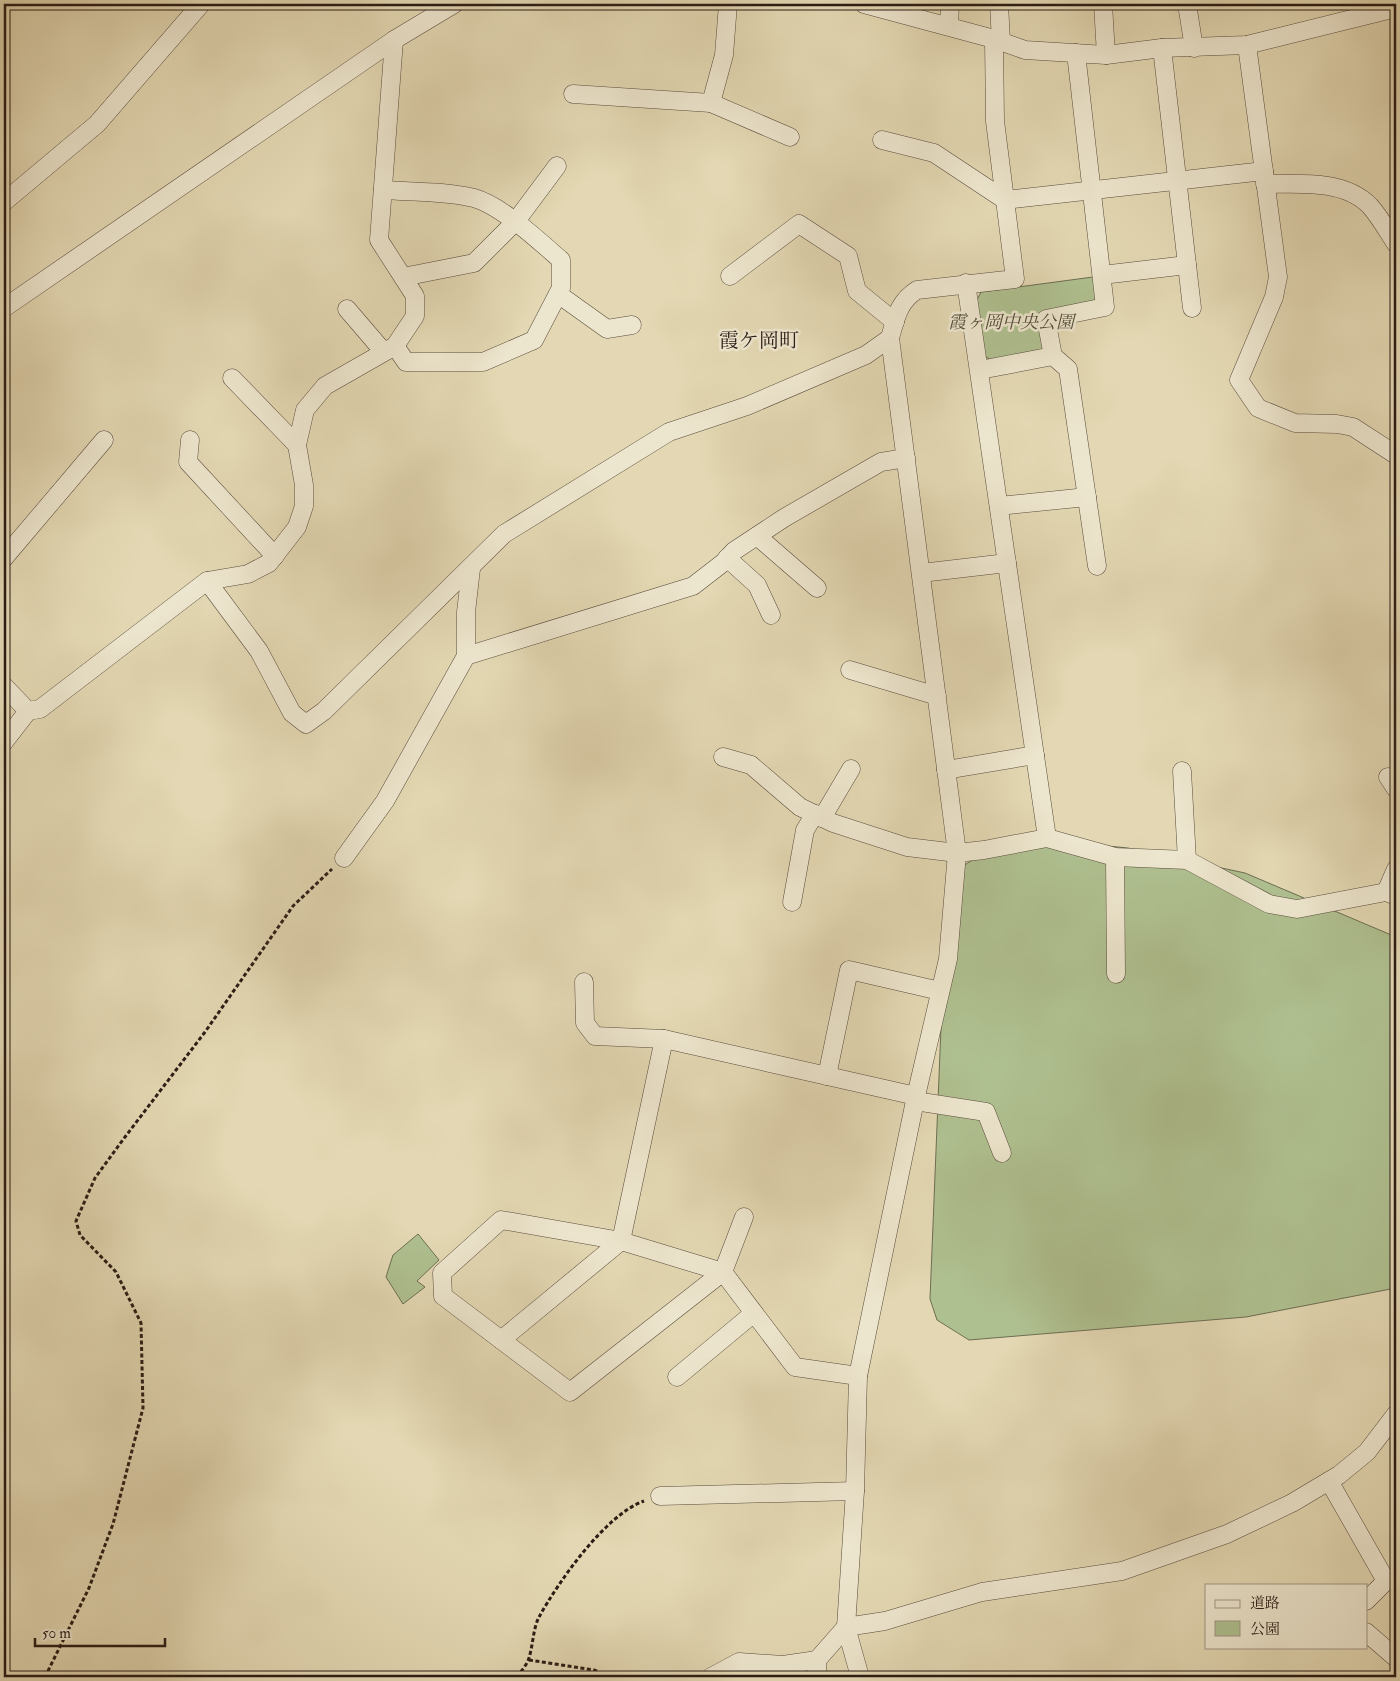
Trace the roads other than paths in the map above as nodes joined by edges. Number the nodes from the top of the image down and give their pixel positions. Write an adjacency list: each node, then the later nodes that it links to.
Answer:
1 (201, 4): 28 (street)
2 (454, 4): 11 (street)
3 (728, 4): 19 (street)
4 (950, 4): 10 (street)
5 (999, 4): 12 (street)
6 (1103, 4): 17 (street)
7 (1187, 4): 15 (street)
8 (874, 5): 10 (street)
9 (1396, 8): 13 (street)
10 (949, 26): 12 (street)
11 (394, 40): 25 (street); 37 (street)
12 (998, 40): 16 (street); 27 (street)
13 (1247, 45): 15 (street); 23 (street)
14 (1162, 48): 15 (street); 17 (street); 24 (street)
15 (1194, 48)
16 (1076, 53): 17 (street); 26 (street)
17 (1106, 55)
18 (573, 94): 19 (street)
19 (711, 103): 20 (street)
20 (790, 137)
21 (882, 140): 27 (street)
22 (557, 166): 29 (street)
23 (1264, 178): 24 (street); 30 (street); 49 (street)
24 (1177, 182): 26 (street); 31 (street)
25 (383, 190): 29 (street); 34 (street)
26 (1093, 191): 27 (street); 32 (street)
27 (1005, 200): 35 (street)
28 (4, 202)
29 (516, 221): 34 (street); 36 (street)
30 (1396, 244)
31 (1187, 265): 32 (street); 38 (street)
32 (1102, 275): 43 (street)
33 (730, 276): 41 (street)
34 (403, 277): 42 (street)
35 (966, 283): 41 (street); 44 (street)
36 (558, 294): 40 (street); 42 (street)
37 (4, 308)
38 (1192, 308)
39 (347, 309): 42 (street)
40 (632, 325)
41 (893, 330): 50 (street); 59 (street)
42 (389, 348): 48 (street)
43 (1053, 356): 44 (street); 51 (street)
44 (980, 370): 52 (street)
45 (232, 378): 48 (street)
46 (104, 440): 55 (street)
47 (190, 440): 54 (street)
48 (297, 445): 54 (street)
49 (1396, 455)
50 (906, 458): 53 (street); 60 (street)
51 (1087, 497): 52 (street); 58 (street)
52 (999, 506): 57 (street)
53 (757, 536): 56 (street); 62 (street)
54 (274, 556): 61 (street)
55 (4, 558)
56 (727, 558): 63 (street); 64 (street)
57 (1007, 562): 60 (street); 70 (street)
58 (1097, 566)
59 (470, 569): 61 (street); 64 (street)
60 (921, 573): 67 (street)
61 (207, 581): 68 (street)
62 (817, 588)
63 (771, 615)
64 (466, 656): 78 (street)
65 (850, 670): 67 (street)
66 (4, 686): 68 (street)
67 (937, 696): 73 (street)
68 (28, 711): 69 (street)
69 (4, 742)
70 (1035, 755): 73 (street); 76 (street)
71 (722, 757): 75 (street)
72 (851, 769): 75 (street)
73 (946, 770): 77 (street)
74 (1182, 771): 80 (street)
75 (819, 816): 77 (street); 83 (street)
76 (1047, 838): 77 (street); 79 (street)
77 (957, 853): 86 (street)
78 (344, 858)
79 (1115, 858): 80 (street); 84 (street)
80 (1186, 860): 82 (street)
81 (1396, 869): 82 (street)
82 (1391, 894)
83 (792, 902)
84 (1116, 974)
85 (584, 982): 87 (street)
86 (940, 992): 88 (street); 89 (street)
87 (664, 1039): 88 (street); 92 (street)
88 (827, 1076): 89 (street)
89 (916, 1099): 90 (street); 96 (street)
90 (1002, 1153)
91 (744, 1217): 93 (street)
92 (621, 1241): 93 (street); 95 (street); 95 (street)
93 (723, 1272): 94 (street); 95 (street)
94 (754, 1312): 96 (street); 97 (street)
95 (500, 1340)
96 (858, 1376): 100 (street)
97 (677, 1377)
98 (1396, 1414): 99 (street)
99 (1329, 1481): 102 (street); 103 (street)
100 (855, 1492): 101 (street); 103 (street)
101 (660, 1496)
102 (1368, 1599)
103 (846, 1627): 106 (street); 108 (street)
104 (1368, 1634): 105 (street)
105 (1396, 1658)
106 (817, 1669): 107 (street)
107 (712, 1677)
108 (860, 1677)

